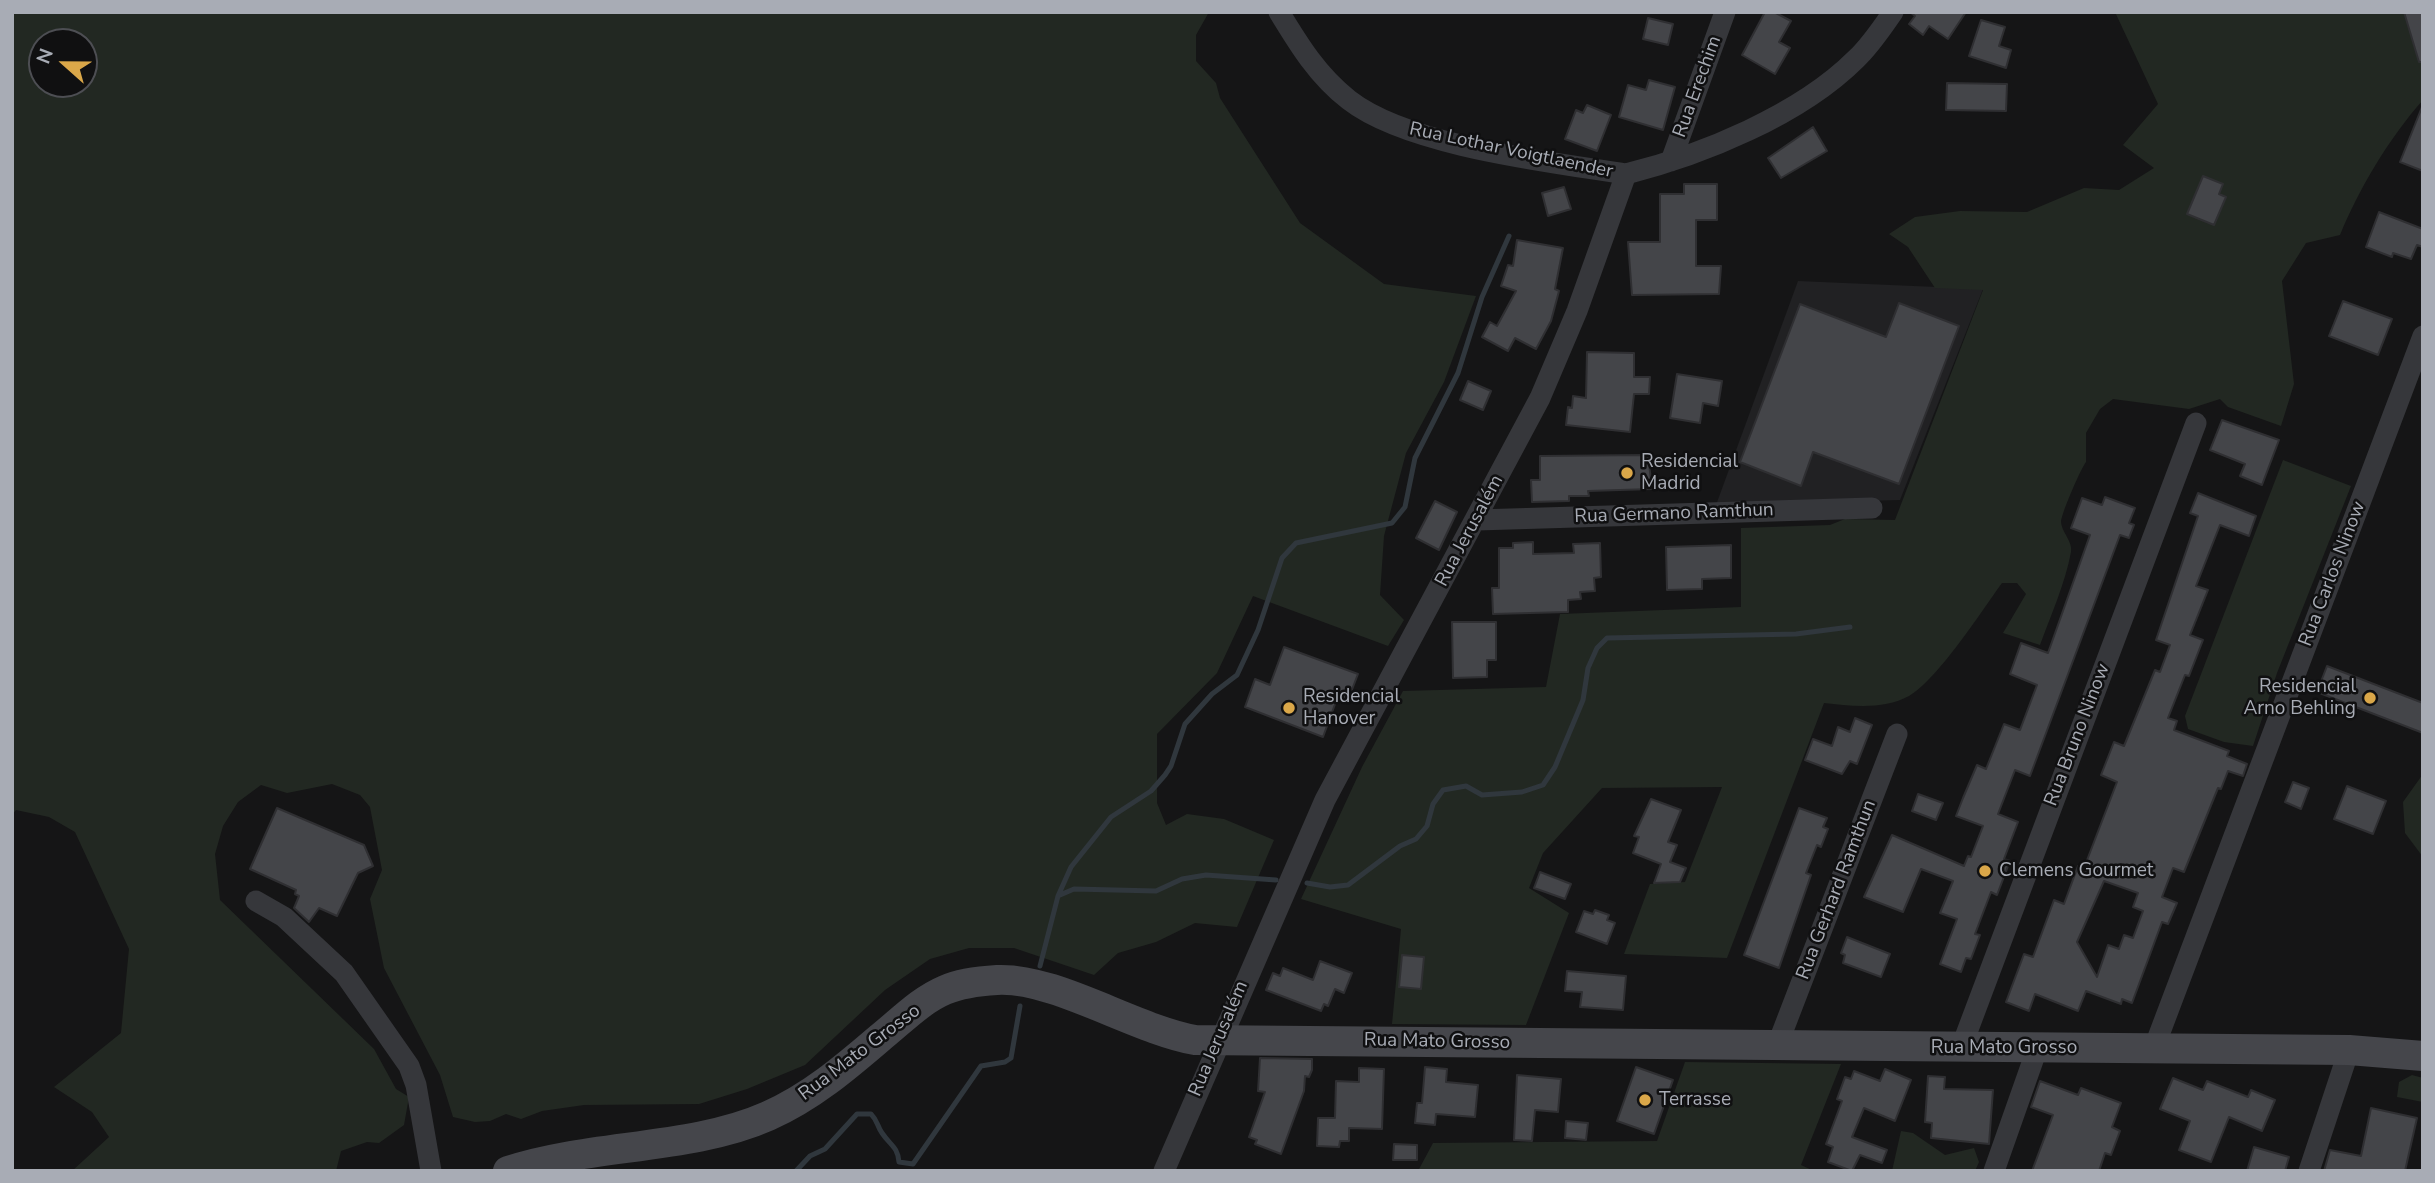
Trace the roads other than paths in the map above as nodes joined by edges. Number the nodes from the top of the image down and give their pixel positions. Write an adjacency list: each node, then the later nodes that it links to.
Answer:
1 (1279, 12): 5 (street, Rua Lothar Voigtlaender)
2 (1725, 12): 4 (street, Rua Erechim)
3 (1893, 12): 4 (street)
4 (1671, 161): 5 (street)
5 (1626, 174): 9 (street, Rua Jerusalém)
6 (2423, 336): 16 (street, Rua Carlos Ninow)
7 (2196, 423): 14 (street, Rua Bruno Ninow)
8 (1872, 508): 9 (street, Rua Germano Ramthun)
9 (1477, 520): 12 (street, Rua Jerusalém)
10 (1896, 734): 13 (street, Rua Gerhard Ramthun)
11 (256, 901): 19 (street)
12 (1218, 1040): 13 (street, Rua Mato Grosso); 20 (street, Rua Mato Grosso); 21 (street, Rua Jerusalém)
13 (1777, 1045): 14 (street, Rua Mato Grosso)
14 (1961, 1048): 15 (street, Rua Mato Grosso)
15 (2037, 1048): 16 (street, Rua Mato Grosso); 22 (street)
16 (2154, 1048): 17 (street, Rua Mato Grosso)
17 (2349, 1049): 18 (street, Rua Mato Grosso); 23 (street)
18 (2423, 1056)
19 (431, 1171)
20 (508, 1171)
21 (1164, 1171)
22 (1994, 1171)
23 (2309, 1171)

